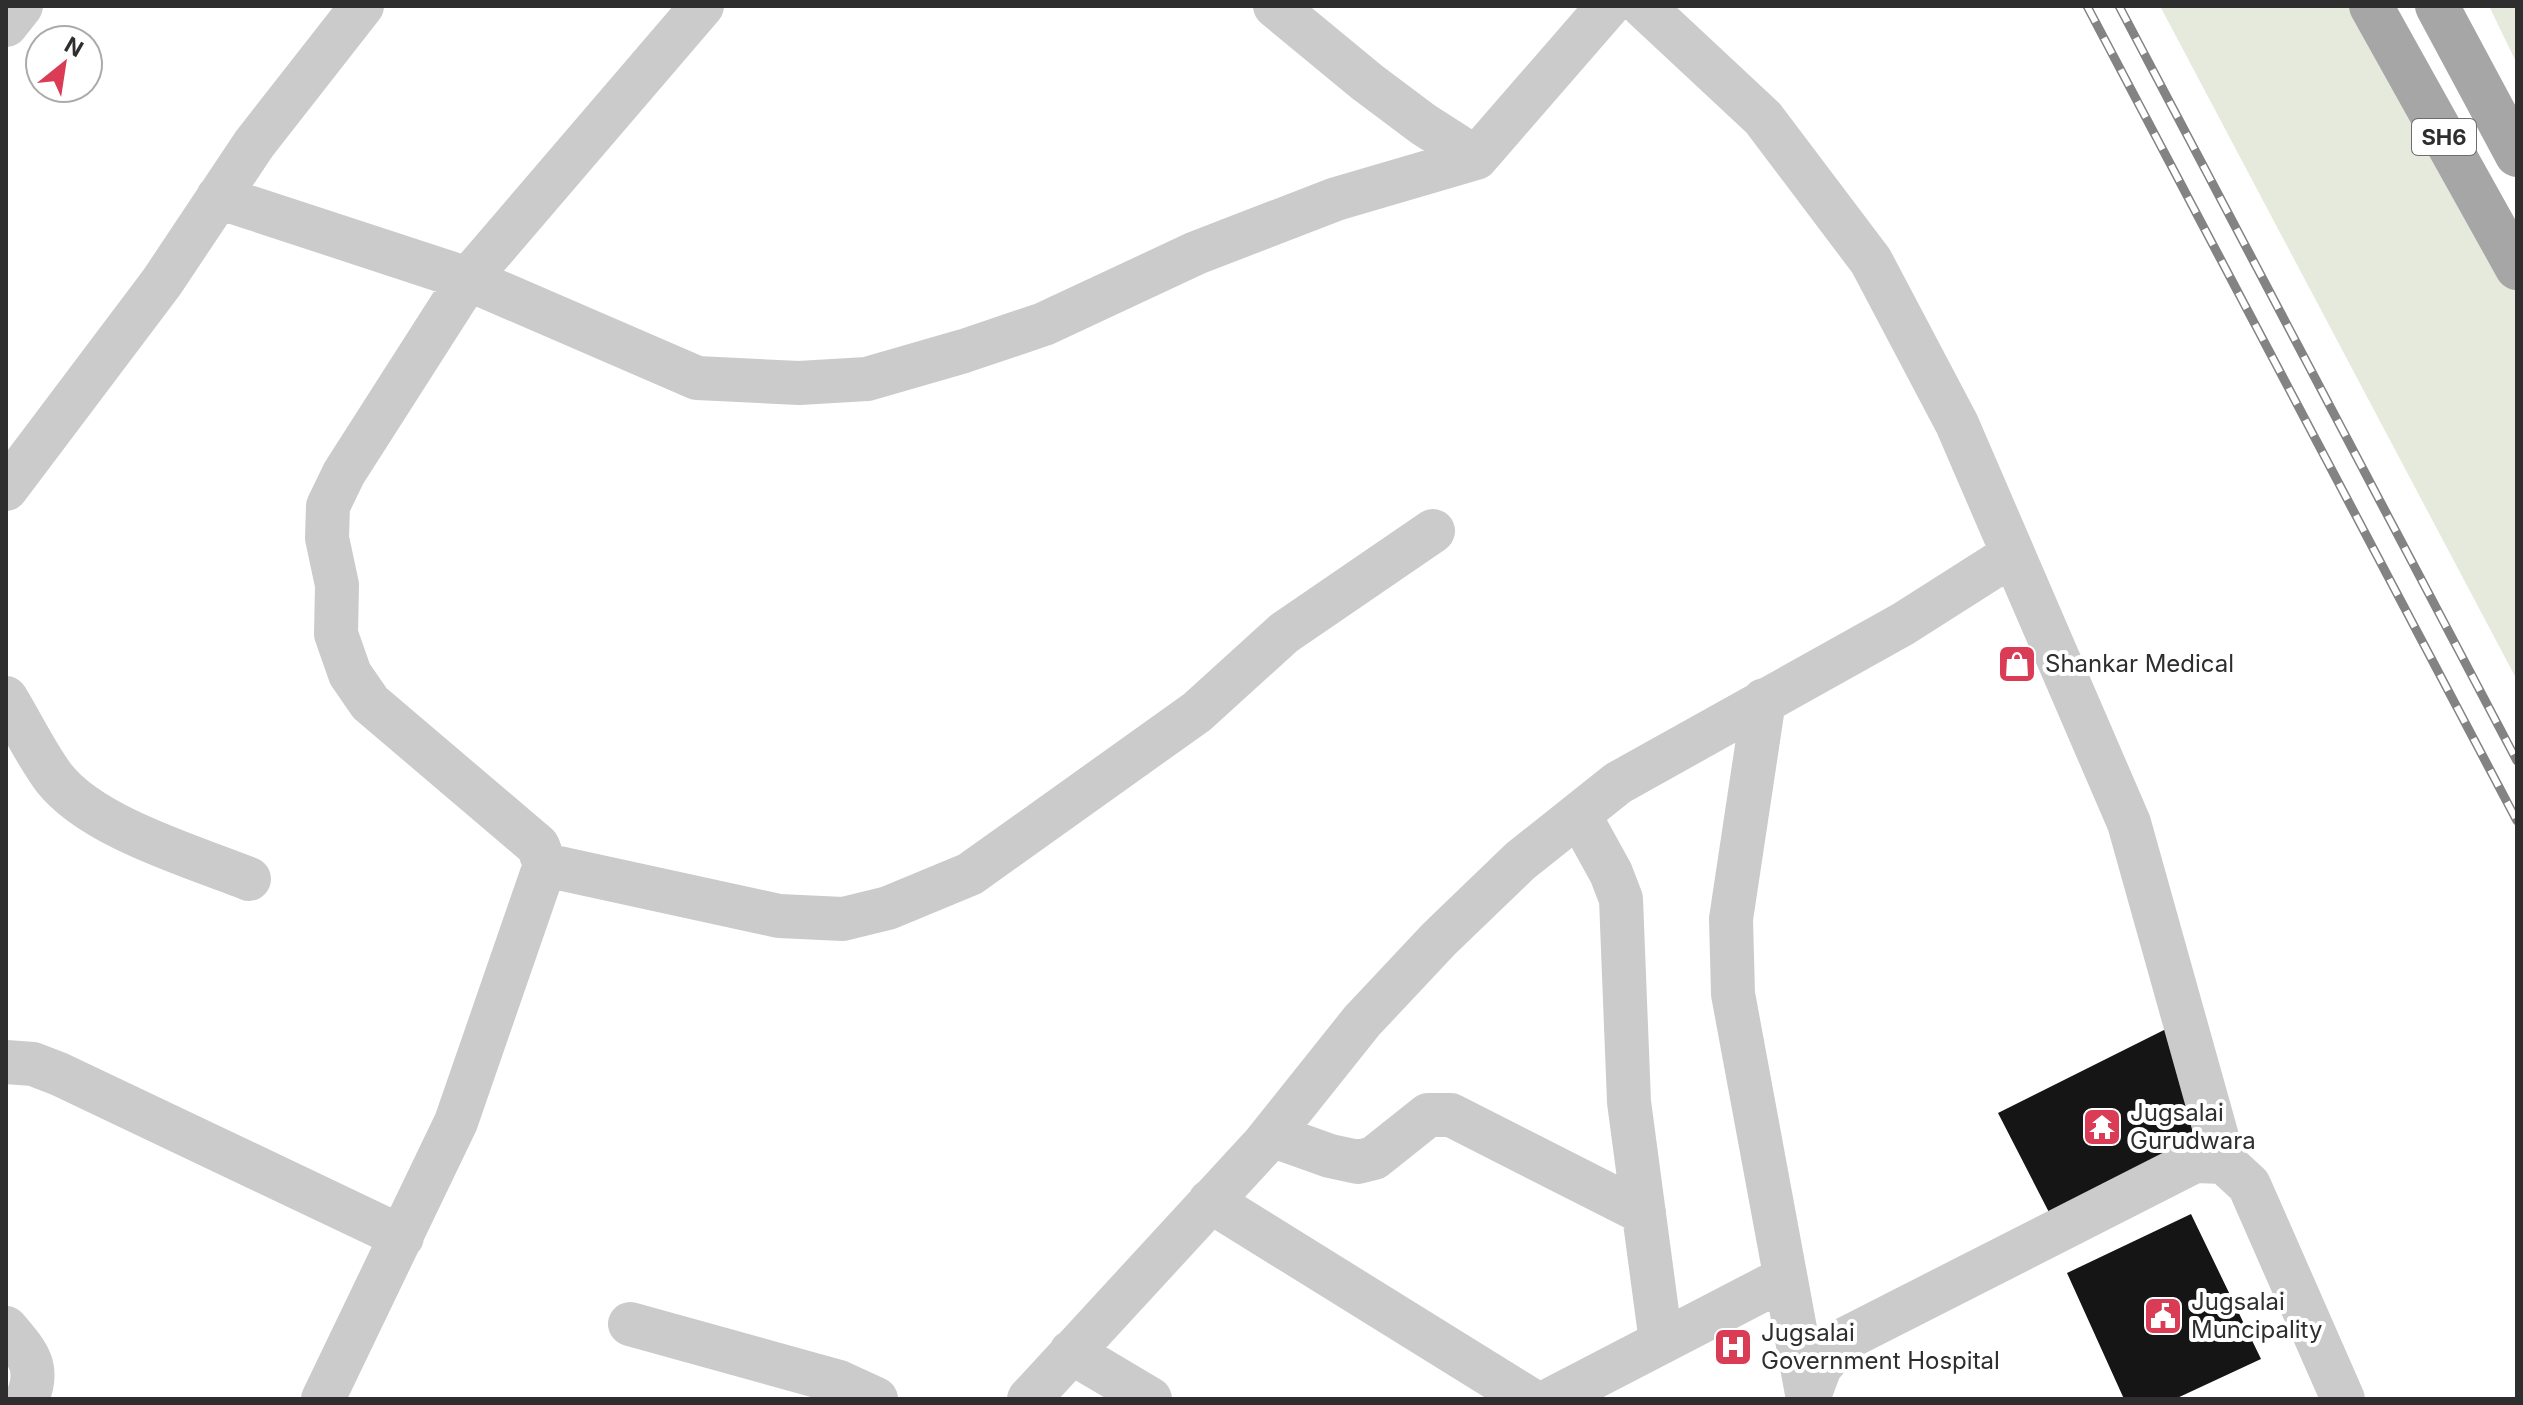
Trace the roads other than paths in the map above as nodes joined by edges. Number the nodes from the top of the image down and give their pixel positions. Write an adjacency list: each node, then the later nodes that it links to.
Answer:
1 (21, 6): 9 (street)
2 (362, 6): 12 (street)
3 (702, 6): 14 (street)
4 (1275, 6): 11 (street)
5 (1608, 6): 11 (street)
6 (1643, 6): 17 (street)
7 (2371, 6): 13 (main road, SH6)
8 (2437, 6): 10 (main road, SH6)
9 (6, 25)
10 (2517, 155)
11 (1476, 158): 14 (street)
12 (218, 197): 14 (street); 15 (street)
13 (2517, 268)
14 (468, 279): 21 (street)
15 (6, 489)
16 (1433, 531): 21 (street)
17 (2013, 554): 19 (street); 25 (street)
18 (6, 698): 22 (street)
19 (1764, 700): 20 (street); 29 (street)
20 (1579, 815): 24 (street); 27 (street)
21 (545, 865): 28 (street)
22 (249, 879)
23 (6, 1062): 28 (street)
24 (1271, 1135): 26 (street); 27 (street)
25 (2224, 1162): 41 (street); 42 (street)
26 (1210, 1201): 33 (street); 39 (street)
27 (1644, 1213): 32 (street)
28 (402, 1237): 35 (street)
29 (1785, 1278): 32 (street); 41 (street)
30 (630, 1324): 36 (street)
31 (6, 1328): 34 (street)
32 (1661, 1342): 40 (street)
33 (1071, 1352): 37 (street); 38 (street)
34 (27, 1399)
35 (323, 1399)
36 (876, 1399)
37 (1029, 1399)
38 (1150, 1399)
39 (1529, 1399)
40 (1552, 1399)
41 (1808, 1399)
42 (2343, 1399)

